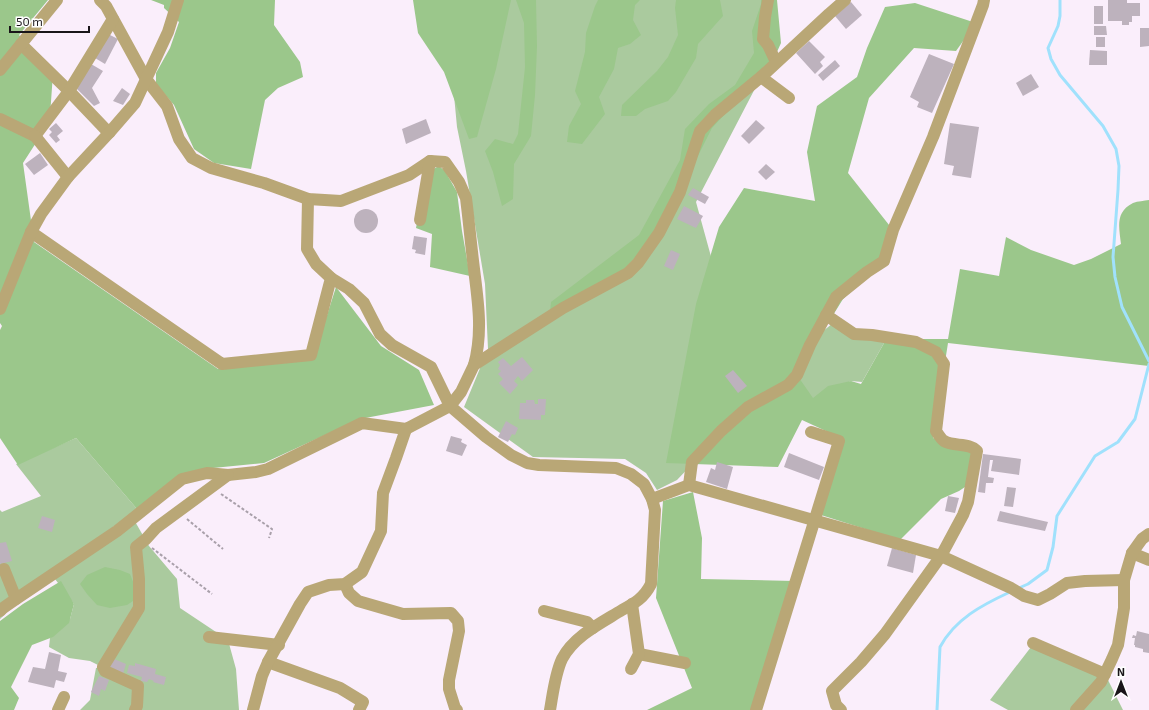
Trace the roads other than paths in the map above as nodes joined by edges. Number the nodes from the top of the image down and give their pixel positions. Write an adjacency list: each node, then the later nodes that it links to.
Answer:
1 (57, 0): 8 (street)
2 (100, 0): 7 (street)
3 (178, 0): 12 (street)
4 (768, 0): 9 (street)
5 (845, 0): 9 (street)
6 (984, 0): 25 (street)
7 (113, 18): 12 (street); 13 (street)
8 (21, 44): 10 (street); 13 (street)
9 (776, 62): 11 (street)
10 (0, 70)
11 (761, 77): 14 (street); 26 (street)
12 (146, 79): 16 (street); 20 (street)
13 (69, 91): 16 (street); 17 (street)
14 (789, 98)
15 (0, 119): 17 (street)
16 (109, 133): 19 (street)
17 (35, 136): 19 (street)
18 (430, 161): 20 (street); 21 (street); 26 (street)
19 (68, 177): 22 (street)
20 (308, 199): 23 (street)
21 (420, 220)
22 (31, 232): 23 (street); 24 (street)
23 (331, 278): 27 (street)
24 (0, 309)
25 (826, 315): 31 (street); 36 (street)
26 (474, 365): 27 (street)
27 (450, 406): 28 (street); 32 (street)
28 (406, 429): 30 (street); 40 (street)
29 (811, 432): 33 (street)
30 (228, 475): 41 (street); 55 (street)
31 (689, 485): 32 (street); 33 (street)
32 (652, 499): 42 (street)
33 (814, 520): 36 (street); 61 (street)
34 (1149, 534): 35 (street)
35 (1132, 553): 37 (street); 39 (street)
36 (942, 556): 39 (street); 62 (street)
37 (1149, 560)
38 (4, 569): 41 (street)
39 (1124, 580): 53 (street)
40 (345, 584): 48 (street); 59 (street)
41 (16, 599): 43 (street)
42 (632, 604): 45 (street); 49 (street)
43 (0, 611)
44 (544, 611): 45 (street)
45 (593, 628): 60 (street)
46 (209, 637): 48 (street)
47 (1034, 643): 53 (street)
48 (278, 645): 50 (street)
49 (640, 654): 51 (street); 52 (street)
50 (268, 662): 57 (street); 58 (street)
51 (685, 664)
52 (631, 669)
53 (1105, 674): 63 (street)
54 (64, 697): 56 (street)
55 (136, 708)
56 (58, 710)
57 (253, 710)
58 (359, 710)
59 (457, 710)
60 (550, 710)
61 (756, 710)
62 (840, 710)
63 (1076, 710)

